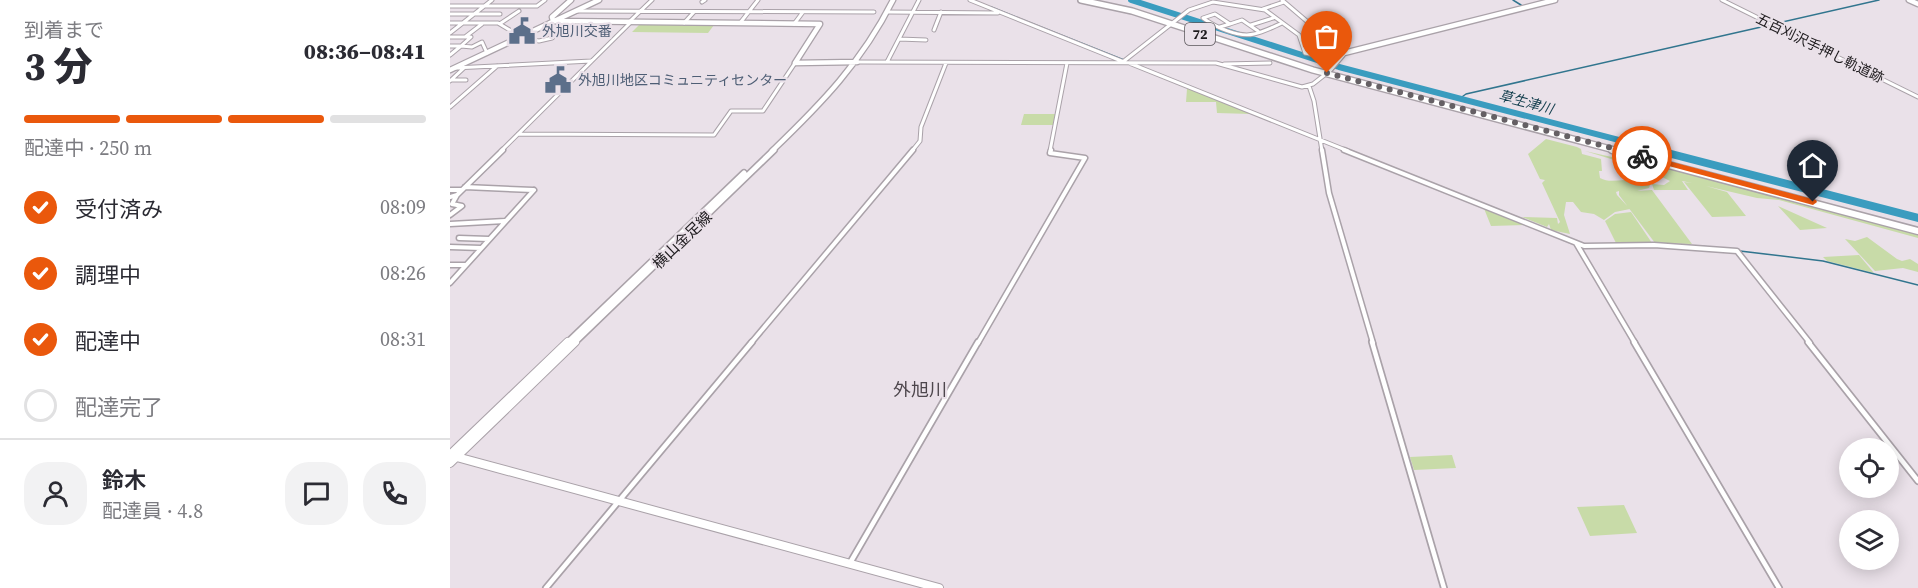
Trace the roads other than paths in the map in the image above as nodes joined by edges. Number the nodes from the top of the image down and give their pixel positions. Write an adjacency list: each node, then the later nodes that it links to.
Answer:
1 (492, 0): 19 (street)
2 (545, 0): 19 (street)
3 (571, 0): 36 (street)
4 (599, 0): 22 (street)
5 (652, 0): 23 (street)
6 (758, 0): 25 (street)
7 (892, 0): 28 (street, 横山金足線); 69 (street, 横山金足線)
8 (919, 0): 29 (street)
9 (970, 0): 31 (street)
10 (1081, 0): 45 (main road, 72)
11 (1094, 0): 45 (main road, 72)
12 (1555, 0): 65 (street)
13 (1722, 0): 84 (street, 五百刈沢手押し軌道跡)
14 (1909, 0): 17 (street)
15 (1211, 1): 20 (street); 45 (street)
16 (1283, 1): 20 (street); 65 (street)
17 (1918, 4)
18 (450, 6): 19 (street)
19 (485, 6): 33 (street)
20 (1262, 9): 35 (street)
21 (519, 11): 41 (street)
22 (576, 11): 23 (street); 36 (street)
23 (641, 11): 24 (street); 42 (street)
24 (694, 11): 25 (street); 43 (street)
25 (749, 11): 26 (street); 44 (street)
26 (804, 12): 27 (street); 47 (street)
27 (874, 12)
28 (887, 12): 29 (street); 69 (street, 横山金足線)
29 (913, 12): 30 (street); 59 (street)
30 (941, 12): 31 (street); 53 (street)
31 (1001, 13): 71 (street)
32 (450, 14): 33 (street)
33 (474, 14): 34 (street); 39 (street)
34 (500, 14)
35 (1273, 18): 46 (street); 49 (street)
36 (553, 21): 37 (street); 58 (street)
37 (572, 22): 42 (street); 58 (street)
38 (450, 23): 39 (street)
39 (462, 23): 40 (street); 52 (street)
40 (483, 23): 41 (street); 56 (street)
41 (501, 23): 58 (street)
42 (629, 23): 43 (street); 68 (street)
43 (684, 23): 44 (street)
44 (739, 23): 47 (street)
45 (1172, 23): 71 (street); 80 (main road, 72)
46 (1282, 23): 54 (street); 67 (street)
47 (794, 24): 72 (street)
48 (1230, 24): 49 (street); 50 (street); 50 (street)
49 (1250, 26): 54 (street)
50 (1220, 27): 54 (street)
51 (450, 28): 52 (street)
52 (456, 28): 55 (street)
53 (934, 30)
54 (1259, 32)
55 (450, 35): 56 (street)
56 (465, 37): 57 (street)
57 (471, 37): 61 (street); 63 (street)
58 (521, 37): 64 (street)
59 (899, 39): 60 (street); 70 (street)
60 (926, 40)
61 (477, 43): 63 (street); 64 (street)
62 (450, 46): 63 (street)
63 (461, 46): 66 (street)
64 (487, 53): 79 (street)
65 (1344, 53): 67 (street)
66 (450, 55)
67 (1337, 60): 80 (street)
68 (591, 61): 77 (street); 86 (street)
69 (855, 62): 70 (street); 72 (street); 105 (street, 横山金足線)
70 (887, 62): 73 (street)
71 (1127, 62): 74 (street); 76 (street); 87 (street)
72 (795, 63): 86 (street)
73 (946, 63): 74 (street); 107 (street)
74 (1067, 63): 108 (street)
75 (1270, 63): 76 (street)
76 (1224, 64): 83 (street)
77 (497, 66): 78 (street); 85 (street)
78 (465, 68): 79 (street); 81 (street)
79 (452, 69)
80 (1329, 71): 83 (street); 96 (main road, 72)
81 (451, 80): 82 (street)
82 (466, 80)
83 (1309, 86): 87 (street)
84 (1918, 97)
85 (452, 105)
86 (518, 134): 88 (street)
87 (1320, 139): 99 (street); 111 (street)
88 (465, 187): 90 (street); 94 (street)
89 (450, 190): 90 (street)
90 (461, 190): 91 (street)
91 (457, 195): 92 (street); 93 (street)
92 (450, 197)
93 (450, 215)
94 (506, 221): 95 (street); 98 (street)
95 (450, 224)
96 (1918, 231)
97 (459, 238): 98 (street)
98 (490, 239): 101 (street)
99 (1575, 243): 106 (street); 112 (street)
100 (450, 247): 101 (street)
101 (482, 248): 103 (street)
102 (450, 265): 103 (street)
103 (466, 265): 104 (street)
104 (450, 283)
105 (452, 458): 107 (street)
106 (1918, 481)
107 (619, 501): 108 (street); 109 (street)
108 (850, 563): 110 (street)
109 (546, 588)
110 (939, 588)
111 (1444, 588)
112 (1779, 588)

